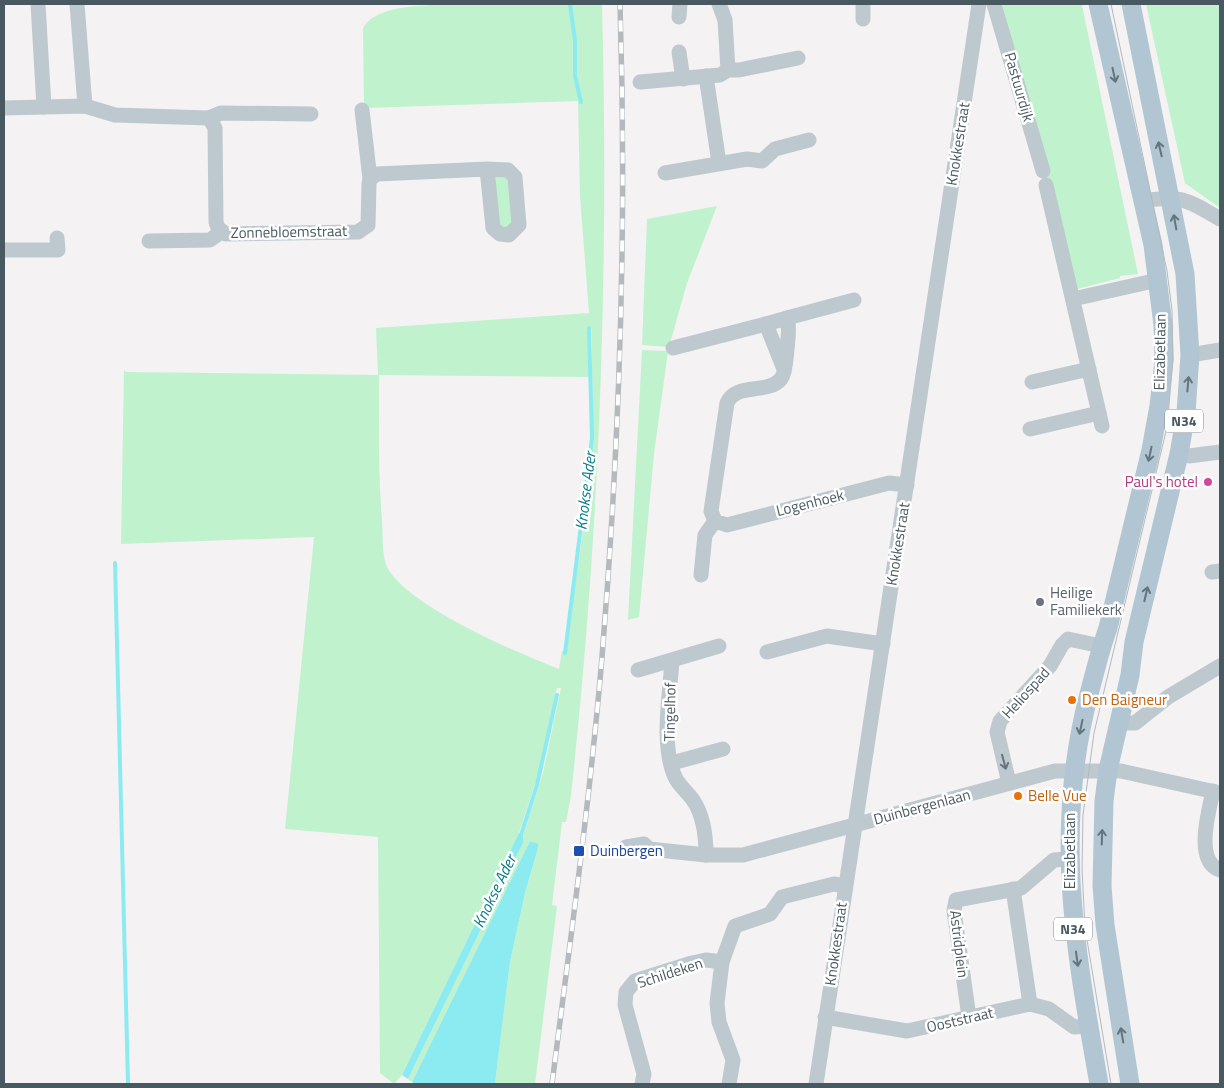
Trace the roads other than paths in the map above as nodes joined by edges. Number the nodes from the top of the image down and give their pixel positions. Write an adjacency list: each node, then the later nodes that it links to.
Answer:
1 (38, 4): 15 (street)
2 (77, 4): 14 (street)
3 (719, 4): 10 (street)
4 (979, 4): 46 (street, Knokkestraat)
5 (994, 4): 33 (street, Pastuurdijk)
6 (1098, 4): 26 (main road, Elizabetlaan / N34, one-way to 26)
7 (1131, 4): 25 (main road, Elizabetlaan / N34, one-way to 7)
8 (679, 52): 12 (street)
9 (798, 58): 10 (street)
10 (728, 70): 11 (street)
11 (706, 76): 12 (street); 21 (street)
12 (683, 78): 13 (street)
13 (640, 82)
14 (85, 106): 15 (street); 19 (street)
15 (44, 107): 16 (street)
16 (4, 108)
17 (362, 110): 24 (street, Zonnebloemstraat)
18 (311, 114): 19 (street)
19 (209, 118): 28 (street, Zonnebloemstraat)
20 (809, 140): 21 (street)
21 (719, 163): 23 (street)
22 (487, 169): 24 (street)
23 (665, 173)
24 (370, 179): 28 (street, Zonnebloemstraat)
25 (1171, 196): 26 (street); 27 (street); 39 (main road, Elizabetlaan / N34, one-way to 25)
26 (1142, 201): 32 (main road, Elizabetlaan / N34)
27 (1220, 220)
28 (221, 232): 30 (street, Zonnebloemstraat)
29 (57, 238): 31 (street)
30 (149, 241)
31 (4, 250)
32 (1158, 280): 33 (street); 51 (main road, Elizabetlaan / N34, one-way to 51)
33 (1073, 299): 41 (street, Pastuurdijk)
34 (854, 300): 35 (street)
35 (787, 318): 36 (street); 40 (street)
36 (766, 324): 37 (street); 40 (street)
37 (672, 348)
38 (1220, 350): 39 (street)
39 (1190, 355): 45 (main road, Elizabetlaan / N34, one-way to 39)
40 (784, 369): 47 (street)
41 (1089, 369): 42 (street); 43 (street, Pastuurdijk)
42 (1032, 382)
43 (1030, 430)
44 (1220, 452): 45 (street)
45 (1179, 454): 56 (main road, Elizabetlaan / N34, one-way to 45)
46 (907, 485): 47 (street, Logenhoek); 49 (street, Knokkestraat)
47 (715, 521): 48 (street)
48 (701, 574)
49 (883, 644): 52 (street); 63 (street, Knokkestraat)
50 (719, 646): 53 (street, Tingelhof)
51 (1101, 646): 60 (main road, Elizabetlaan / N34, one-way to 60); 61 (street, Heliospad, one-way to 61)
52 (767, 652)
53 (672, 661): 55 (street, Tingelhof); 58 (street, Tingelhof)
54 (1220, 666): 56 (street)
55 (638, 670)
56 (1119, 723): 59 (main road, Elizabetlaan / N34)
57 (723, 749): 58 (street, Tingelhof)
58 (672, 763): 65 (street, Tingelhof)
59 (1108, 770): 60 (street, Duinbergenlaan); 62 (street, Duinbergenlaan); 79 (main road, Elizabetlaan / N34, one-way to 59)
60 (1073, 771): 61 (street, Duinbergenlaan); 66 (main road, Elizabetlaan / N34)
61 (1010, 783): 63 (street, Duinbergenlaan)
62 (1217, 792): 67 (street)
63 (854, 826): 65 (street, Duinbergenlaan); 68 (street, Knokkestraat)
64 (626, 847): 65 (street, Duinbergenlaan)
65 (706, 855)
66 (1069, 859): 69 (street, Astridplein); 74 (main road, Elizabetlaan / N34, one-way to 74)
67 (1220, 870)
68 (845, 886): 70 (street, Schildeken); 72 (street, Knokkestraat)
69 (1013, 889): 71 (street); 73 (street, Astridplein)
70 (722, 962): 75 (street, Schildeken); 76 (street, Schildeken)
71 (1030, 1004): 73 (street, Ooststraat); 74 (street)
72 (825, 1017): 73 (street, Ooststraat); 77 (street, Knokkestraat)
73 (969, 1017)
74 (1089, 1026): 78 (main road, Elizabetlaan / N34)
75 (642, 1084)
76 (729, 1084)
77 (816, 1084)
78 (1099, 1084)
79 (1130, 1084)

